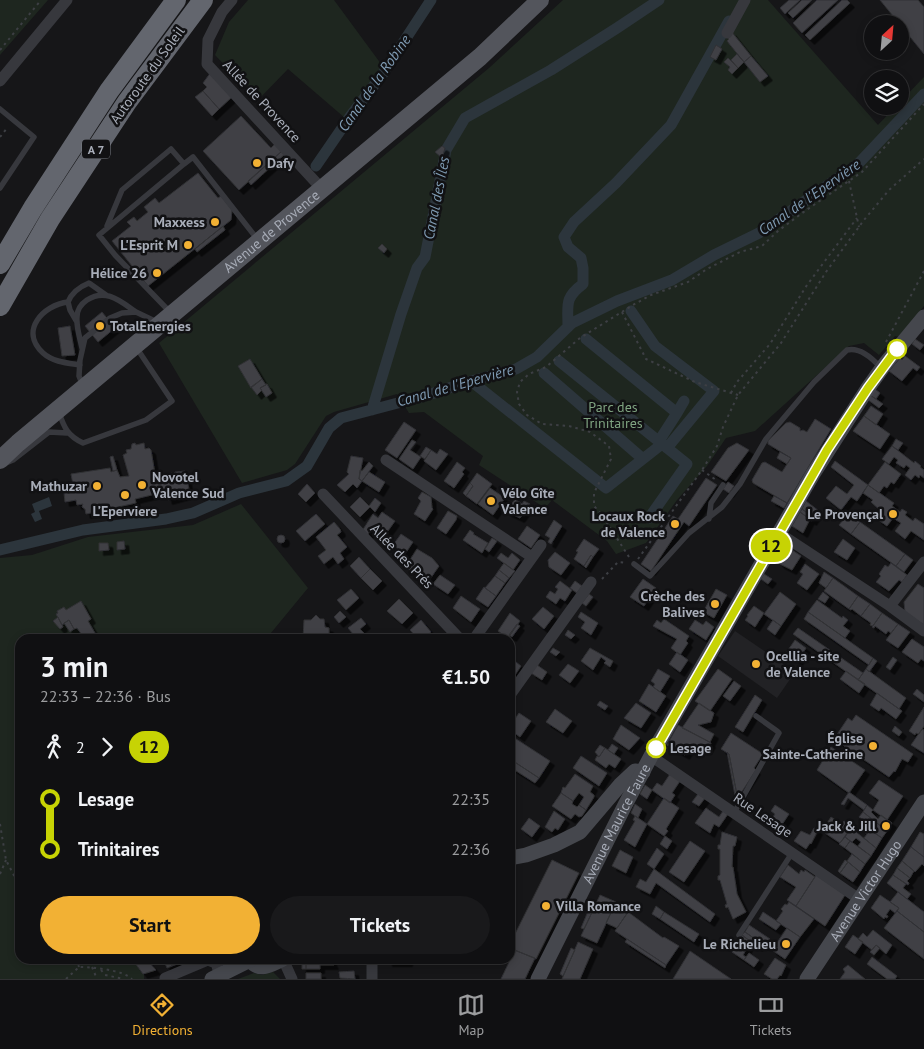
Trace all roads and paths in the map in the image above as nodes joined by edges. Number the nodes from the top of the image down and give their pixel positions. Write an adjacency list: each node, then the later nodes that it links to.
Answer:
1 (41, 0): 9 (path)
2 (67, 0): 10 (street)
3 (176, 0): 24 (highway, Autoroute du Soleil / A 7)
4 (203, 0): 28 (highway, Autoroute du Soleil / A 7)
5 (232, 0): 19 (street, Allée de Provence)
6 (540, 0): 19 (main road, Avenue de Provence)
7 (745, 0): 8 (street)
8 (727, 33)
9 (0, 50)
10 (0, 81)
11 (924, 104): 17 (path)
12 (0, 109): 13 (lane)
13 (14, 121): 14 (path); 18 (lane)
14 (0, 137)
15 (924, 159): 21 (path)
16 (184, 164): 22 (lane); 22 (lane); 23 (lane)
17 (849, 181): 20 (path); 30 (path)
18 (0, 188)
19 (322, 188): 23 (main road, Avenue de Provence)
20 (857, 218): 21 (path); 39 (path)
21 (859, 227): 40 (path)
22 (106, 229): 32 (lane)
23 (259, 241): 32 (main road, Avenue de Provence)
24 (0, 264)
25 (924, 272): 36 (path)
26 (106, 295): 27 (lane); 29 (lane); 33 (lane)
27 (68, 302): 33 (lane); 37 (lane)
28 (0, 306)
29 (136, 312): 32 (lane); 35 (lane)
30 (622, 312): 39 (path); 54 (path)
31 (924, 317): 36 (street, Avenue Maurice Faure)
32 (166, 319): 34 (main road, Avenue de Provence)
33 (78, 324): 35 (lane)
34 (135, 345): 38 (main road, Avenue de Provence); 42 (lane)
35 (82, 349): 37 (lane)
36 (878, 364): 49 (lane); 50 (street, Avenue Maurice Faure)
37 (80, 365): 38 (lane)
38 (84, 388): 41 (main road, Avenue de Provence)
39 (732, 393): 40 (path)
40 (738, 394): 46 (path)
41 (58, 409): 42 (lane); 43 (main road, Avenue de Provence)
42 (67, 433): 45 (lane)
43 (0, 460)
44 (386, 460): 52 (street)
45 (0, 466)
46 (702, 470): 47 (path); 54 (path)
47 (722, 485): 49 (lane)
48 (322, 494): 58 (street, Allée des Prés)
49 (709, 518): 54 (lane)
50 (779, 533): 56 (street); 62 (street, Avenue Maurice Faure)
51 (541, 544): 52 (street)
52 (532, 557): 59 (street)
53 (924, 562): 56 (street)
54 (634, 564): 55 (path)
55 (591, 582): 60 (street)
56 (890, 606): 57 (street)
57 (924, 631)
58 (455, 634)
59 (478, 634)
60 (515, 686)
61 (756, 716): 67 (lane)
62 (651, 756): 63 (street, Avenue Maurice Faure); 67 (street, Rue Lesage)
63 (643, 772): 64 (street); 66 (street, Avenue Maurice Faure)
64 (606, 802): 66 (street); 70 (street)
65 (924, 802): 74 (street, Avenue Victor Hugo)
66 (625, 805): 95 (street, Avenue Maurice Faure)
67 (734, 813): 69 (street, Rue Lesage)
68 (0, 824): 71 (path)
69 (792, 853): 74 (street, Rue Lesage); 75 (lane)
70 (515, 857)
71 (6, 860): 72 (path); 73 (path)
72 (0, 874)
73 (15, 877)
74 (859, 899): 96 (street, Avenue Victor Hugo)
75 (739, 935)
76 (78, 964): 84 (path)
77 (198, 964): 88 (street)
78 (216, 964): 87 (street)
79 (242, 964): 87 (street)
80 (254, 964): 81 (street)
81 (273, 964)
82 (285, 964): 93 (street)
83 (372, 964): 94 (street)
84 (79, 967): 85 (path); 89 (path)
85 (92, 967): 86 (path); 90 (path)
86 (101, 970): 91 (path); 92 (path)
87 (216, 977)
88 (165, 978)
89 (66, 979)
90 (97, 979)
91 (124, 979)
92 (132, 979)
93 (292, 979)
94 (372, 979)
95 (538, 979)
96 (808, 979)

